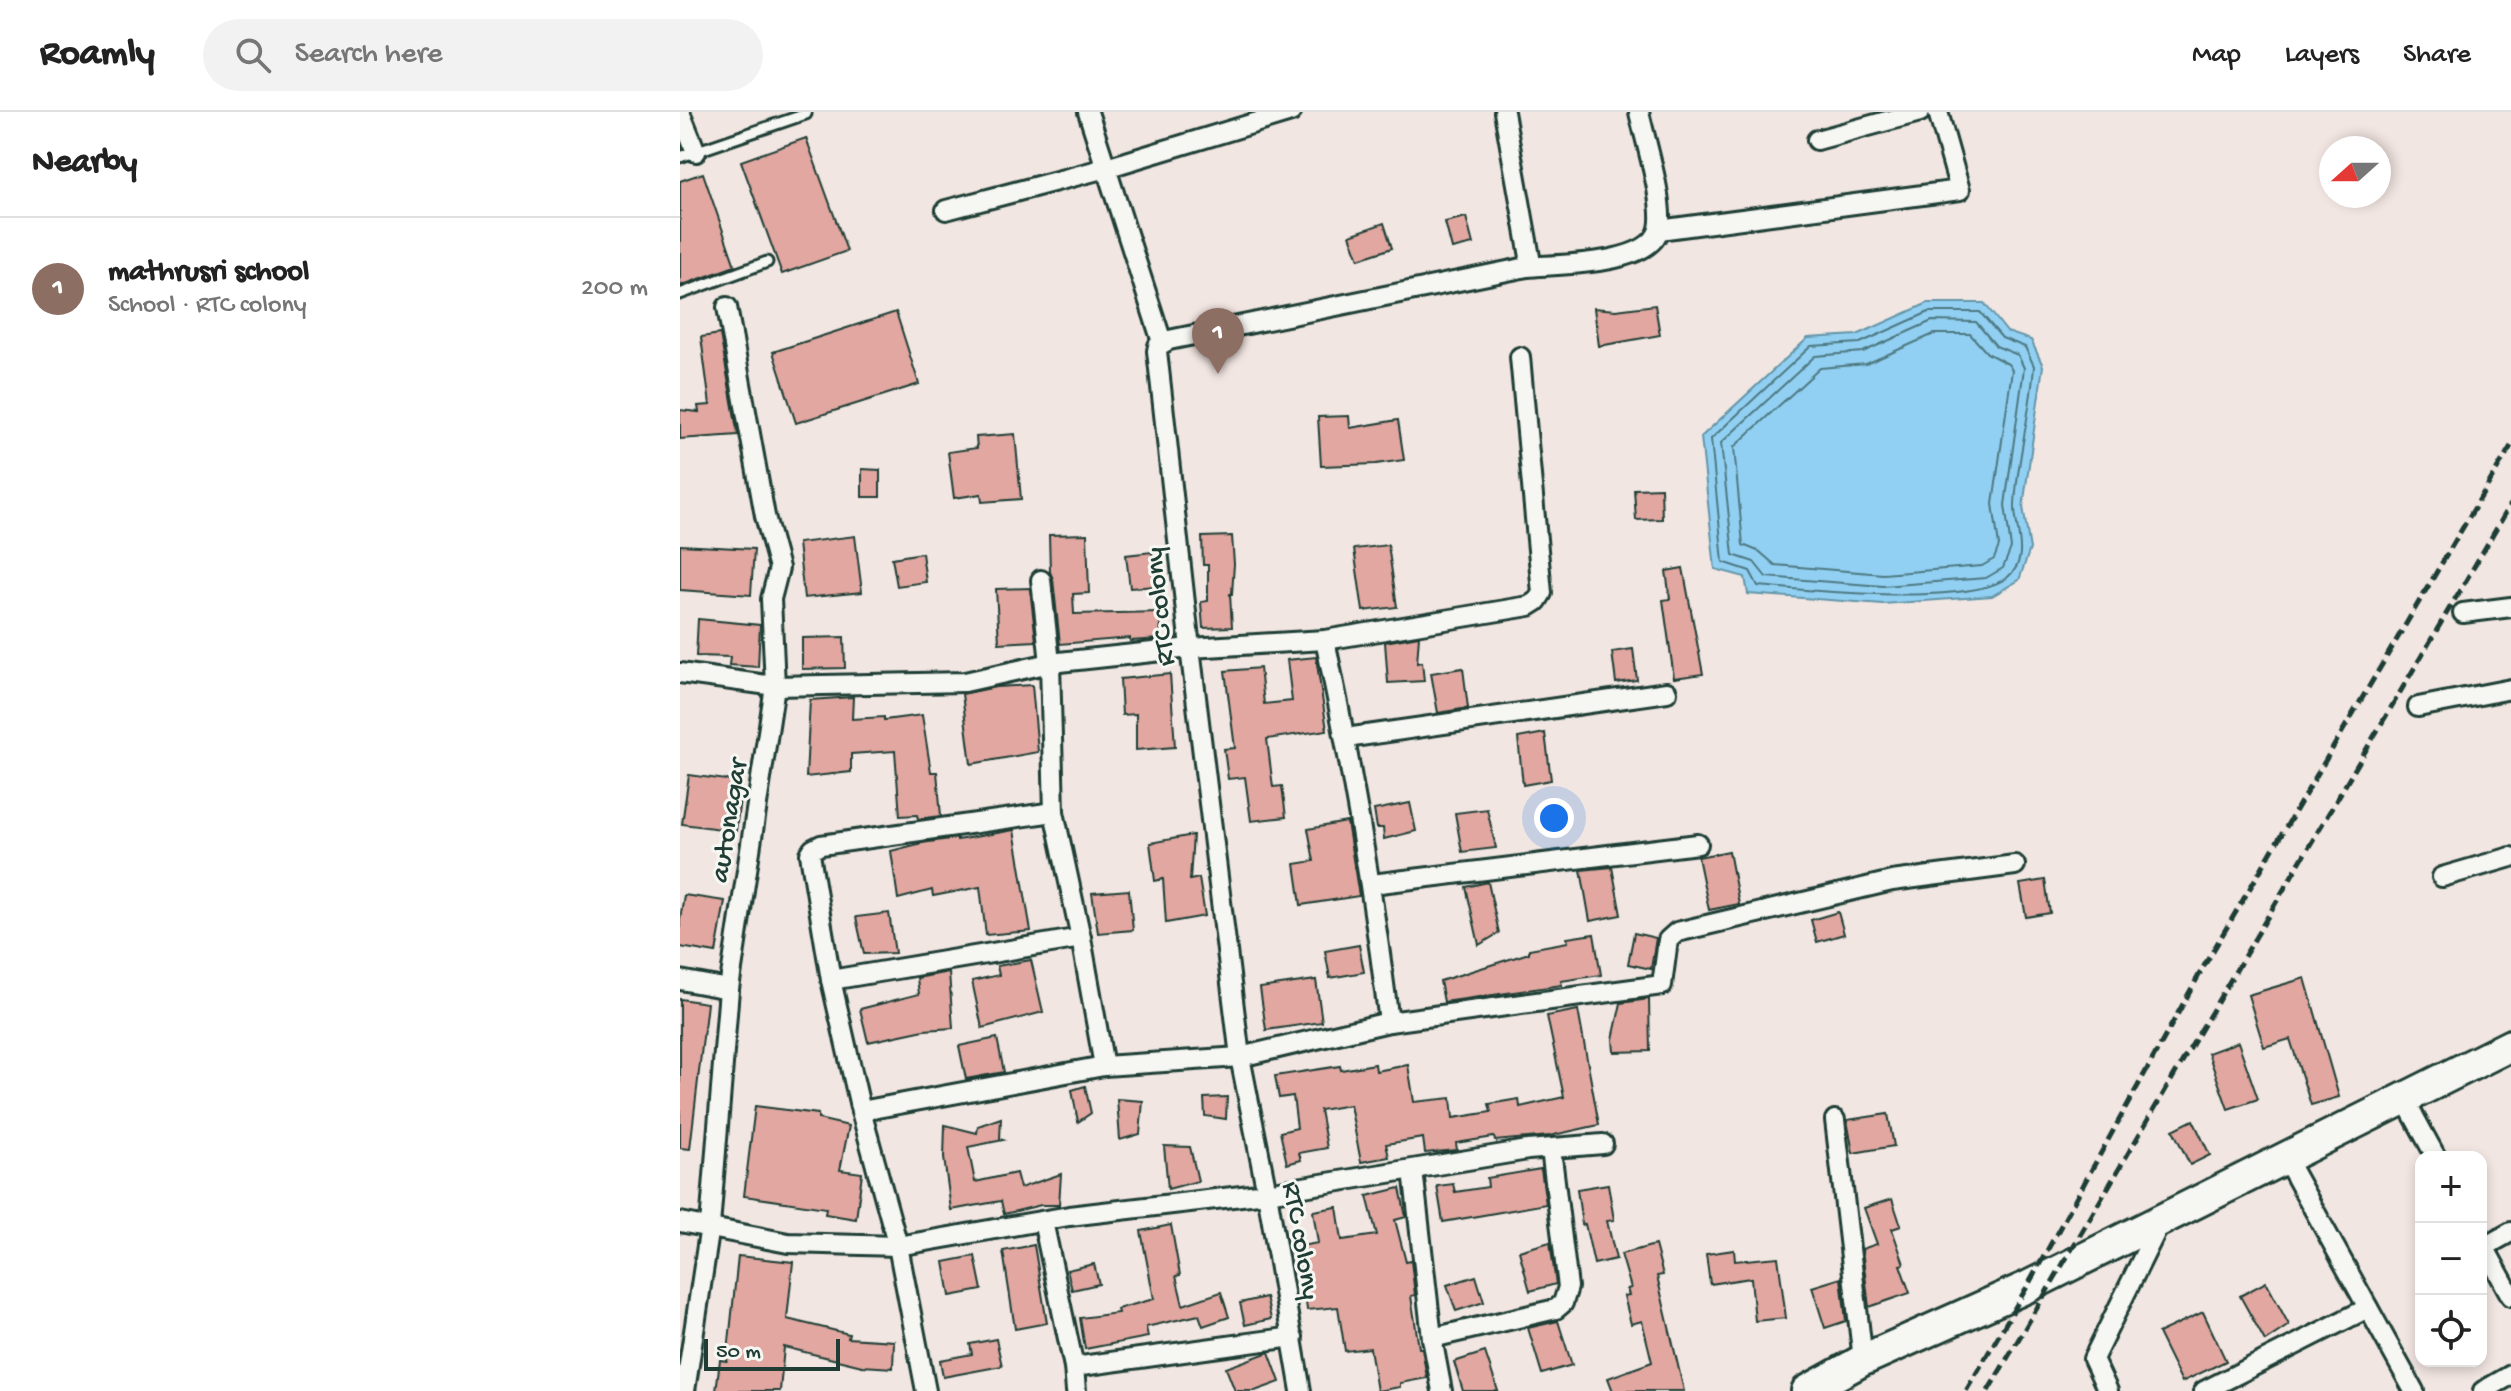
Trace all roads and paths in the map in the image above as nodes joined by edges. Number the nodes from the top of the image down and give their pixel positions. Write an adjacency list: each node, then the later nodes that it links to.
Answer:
1 (680, 112): 10 (street)
2 (1088, 112): 11 (street)
3 (1291, 112): 11 (street)
4 (1504, 112): 15 (street)
5 (1639, 112): 13 (street)
6 (1920, 112): 9 (street)
7 (1938, 112): 13 (street)
8 (806, 114): 10 (lane)
9 (1817, 140)
10 (688, 154)
11 (1106, 168): 12 (street); 18 (street)
12 (946, 210)
13 (1659, 230): 15 (street)
14 (767, 262): 16 (lane)
15 (1527, 267): 18 (street)
16 (680, 294)
17 (727, 307): 27 (street, autonagar)
18 (1162, 342): 24 (street, RTC colony)
19 (1520, 357): 23 (street)
20 (1041, 580): 25 (street)
21 (2511, 607): 22 (street)
22 (2463, 613)
23 (1325, 640): 24 (street); 31 (street)
24 (1190, 648): 25 (street); 44 (street, RTC colony)
25 (1050, 663): 27 (street); 32 (street)
26 (680, 673): 27 (street)
27 (775, 686): 41 (street, autonagar)
28 (2511, 689): 30 (street)
29 (1667, 692): 31 (street)
30 (2418, 707)
31 (1346, 738): 37 (street)
32 (1054, 812): 38 (street); 40 (street)
33 (1698, 844): 37 (street)
34 (2511, 857): 36 (street)
35 (2015, 865): 42 (street)
36 (2442, 877)
37 (1372, 884): 42 (street)
38 (1081, 938): 40 (street); 45 (street)
39 (680, 980): 41 (street)
40 (831, 980): 47 (street)
41 (729, 989): 58 (street, autonagar)
42 (1389, 1022): 44 (street)
43 (2511, 1045): 46 (highway)
44 (1240, 1057): 45 (street); 54 (street, RTC colony)
45 (1104, 1066): 47 (street)
46 (2405, 1100): 51 (street); 52 (highway)
47 (861, 1111): 61 (street)
48 (1835, 1120): 67 (street)
49 (1603, 1144): 50 (street)
50 (1551, 1149): 53 (street); 66 (street)
51 (2433, 1151)
52 (2286, 1159): 56 (highway); 64 (street)
53 (1413, 1170): 54 (street); 66 (street)
54 (1267, 1193): 55 (street); 65 (street, RTC colony)
55 (1043, 1221): 61 (street); 68 (street)
56 (2161, 1221): 67 (highway); 76 (street)
57 (680, 1222): 58 (street)
58 (710, 1226): 61 (street); 70 (street, autonagar)
59 (2511, 1232): 60 (street)
60 (2487, 1242)
61 (898, 1246): 71 (street)
62 (2487, 1253): 63 (street)
63 (2511, 1296)
64 (2368, 1308): 77 (street); 78 (street)
65 (1293, 1337): 68 (street); 73 (street, RTC colony)
66 (1432, 1338): 74 (street)
67 (1863, 1360): 75 (highway)
68 (1074, 1367): 72 (street)
69 (2511, 1375): 79 (street)
70 (685, 1391)
71 (926, 1391)
72 (1076, 1391)
73 (1301, 1391)
74 (1442, 1391)
75 (1807, 1391)
76 (2108, 1391)
77 (2204, 1391)
78 (2414, 1391)
79 (2483, 1391)

